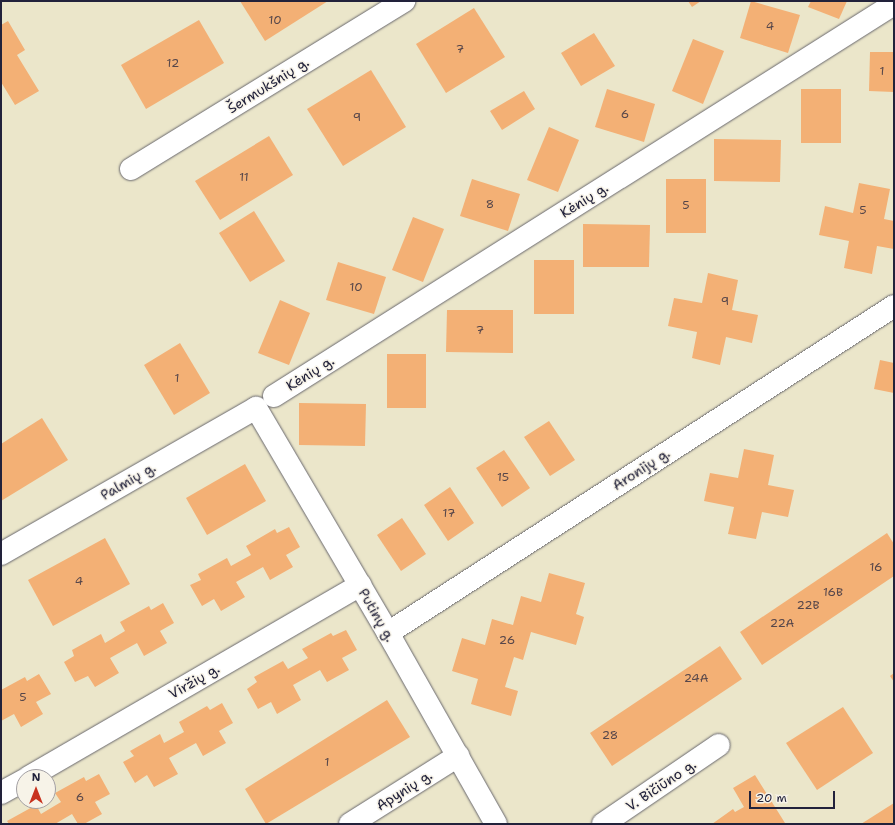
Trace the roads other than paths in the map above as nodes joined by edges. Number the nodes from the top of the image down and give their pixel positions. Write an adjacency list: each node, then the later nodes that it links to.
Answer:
1 (404, 1): 3 (street, Šermukšnių g.)
2 (894, 4): 5 (street, Kėnių g.)
3 (131, 169)
4 (894, 306): 9 (street, Aronijų g.)
5 (274, 396)
6 (256, 408): 7 (street, Palmių g.); 8 (street, Putinų g.)
7 (1, 554)
8 (360, 585): 9 (street, Putinų g.); 12 (street, Viržių g.)
9 (388, 633): 11 (street, Putinų g.)
10 (719, 745): 17 (street, V. Bičiūno g.)
11 (458, 756): 15 (street, Apynių g.); 16 (street, Putinų g.)
12 (43, 769)
13 (16, 785): 14 (street)
14 (1, 793)
15 (350, 824)
16 (496, 824)
17 (603, 824)

